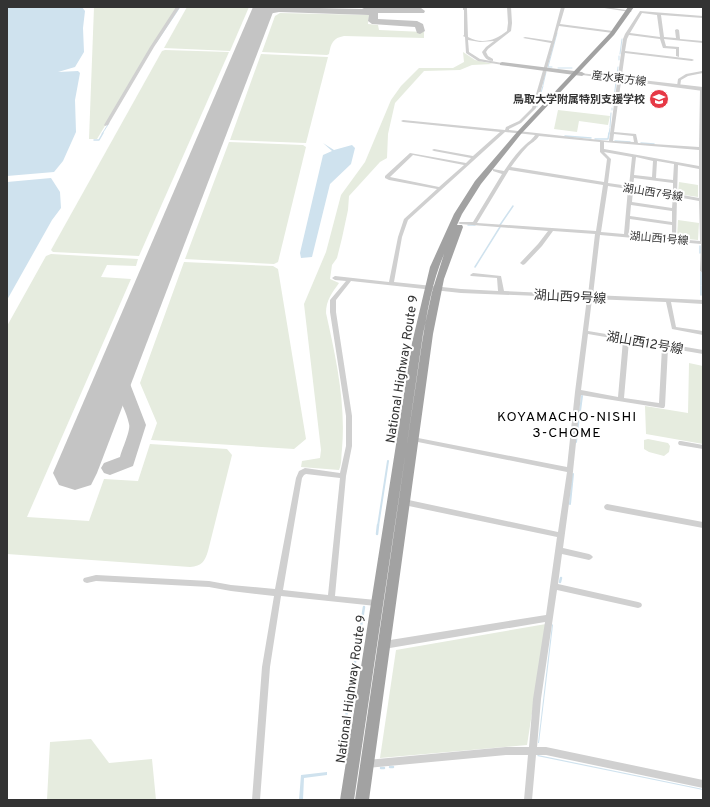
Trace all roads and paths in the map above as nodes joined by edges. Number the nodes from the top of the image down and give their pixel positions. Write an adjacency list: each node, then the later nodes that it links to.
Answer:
1 (178, 7): 32 (street)
2 (509, 7): 17 (street)
3 (563, 7): 10 (street)
4 (600, 7): 7 (street)
5 (644, 7): 7 (street)
6 (465, 8): 14 (street)
7 (635, 9): 8 (street); 12 (highway, National Highway Route 9); 13 (street); 27 (highway, National Highway Route 9)
8 (658, 14): 9 (street); 16 (street)
9 (703, 17)
10 (558, 25): 12 (street); 19 (street)
11 (677, 30): 18 (street)
12 (613, 32): 27 (highway, National Highway Route 9)
13 (627, 34): 16 (street); 21 (street)
14 (466, 38): 17 (street); 24 (street)
15 (525, 38): 19 (street)
16 (662, 38): 18 (street); 22 (street)
17 (498, 39): 24 (street)
18 (678, 40): 20 (street)
19 (553, 42): 25 (street)
20 (703, 42)
21 (623, 52): 23 (street); 28 (street)
22 (678, 56)
23 (692, 60)
24 (502, 64): 25 (main road)
25 (546, 69): 27 (main road); 33 (street)
26 (702, 72): 29 (street)
27 (579, 73): 28 (street, 産水東方線); 35 (highway, National Highway Route 9)
28 (619, 78): 29 (street, 産水東方線); 34 (street)
29 (679, 86): 30 (street, 産水東方線)
30 (702, 89): 39 (street, 湖山西1号線)
31 (403, 121): 33 (street)
32 (106, 125)
33 (505, 132): 35 (street); 43 (street)
34 (612, 133): 37 (street); 38 (street)
35 (528, 134): 36 (street); 47 (street); 49 (highway, National Highway Route 9); 76 (highway, National Highway Route 9)
36 (602, 141): 37 (street); 41 (street)
37 (611, 142): 38 (street)
38 (636, 144): 39 (street)
39 (703, 149): 48 (street, 湖山西1号線)
40 (434, 150): 43 (street)
41 (602, 150): 42 (street); 54 (street)
42 (634, 156): 44 (street); 51 (street)
43 (474, 158): 46 (street)
44 (655, 160): 45 (street); 52 (street)
45 (676, 163): 48 (street); 53 (street)
46 (467, 164): 55 (street); 55 (street)
47 (508, 168): 50 (street); 54 (street, 湖山西7号線)
48 (701, 168): 58 (street, 湖山西1号線)
49 (495, 170): 50 (street); 62 (highway, National Highway Route 9)
50 (505, 173): 63 (street)
51 (632, 176): 52 (street); 56 (street)
52 (654, 179): 53 (street)
53 (676, 182): 57 (street)
54 (606, 184): 56 (street, 湖山西7号線); 66 (street)
55 (440, 188): 75 (street)
56 (630, 188): 57 (street, 湖山西7号線); 59 (street)
57 (675, 196): 58 (street, 湖山西7号線); 60 (street)
58 (702, 200): 69 (street, 湖山西1号線)
59 (629, 203): 60 (street); 61 (street)
60 (675, 210): 64 (street)
61 (628, 218): 64 (street); 67 (street)
62 (460, 223): 63 (street, 湖山西1号線); 76 (highway, National Highway Route 9)
63 (474, 224): 65 (street, 湖山西1号線)
64 (674, 224): 68 (street)
65 (551, 230): 66 (street, 湖山西1号線); 70 (street)
66 (598, 233): 67 (street, 湖山西1号線); 78 (street)
67 (626, 236): 68 (street, 湖山西1号線)
68 (674, 240): 69 (street, 湖山西1号線)
69 (703, 243): 71 (street)
70 (523, 263)
71 (703, 271)
72 (473, 275): 77 (street)
73 (335, 278): 74 (street, 湖山西9号線)
74 (349, 281): 75 (street, 湖山西9号線); 92 (street)
75 (391, 284): 76 (street, 湖山西9号線)
76 (432, 288): 77 (street, 湖山西9号線); 88 (highway, National Highway Route 9); 103 (highway, National Highway Route 9)
77 (501, 292): 78 (street, 湖山西9号線)
78 (590, 297): 79 (street, 湖山西9号線); 81 (street)
79 (668, 300): 80 (street, 湖山西9号線); 82 (street)
80 (703, 304)
81 (586, 332): 83 (street, 湖山西12号線); 86 (street)
82 (703, 333)
83 (626, 338): 84 (street, 湖山西12号線); 87 (street)
84 (665, 345): 85 (street, 湖山西12号線); 87 (street)
85 (703, 352)
86 (578, 392): 87 (street); 91 (street)
87 (621, 399)
88 (413, 439): 91 (street); 93 (highway, National Highway Route 9)
89 (681, 442): 90 (street)
90 (703, 446)
91 (569, 470): 96 (street)
92 (343, 476): 101 (street); 102 (street)
93 (404, 502): 96 (street); 106 (highway, National Highway Route 9)
94 (607, 507): 95 (street)
95 (703, 525)
96 (561, 535): 97 (street)
97 (559, 550): 98 (street); 100 (street)
98 (589, 557)
99 (87, 580): 101 (street)
100 (554, 586): 104 (street); 105 (street)
101 (279, 592): 102 (street); 110 (street)
102 (331, 598): 103 (street)
103 (376, 603): 111 (highway, National Highway Route 9)
104 (638, 605)
105 (549, 618): 106 (street); 107 (street)
106 (384, 645): 108 (highway, National Highway Route 9)
107 (532, 750): 108 (street); 109 (street); 113 (street)
108 (367, 764): 112 (highway, National Highway Route 9)
109 (703, 784)
110 (256, 800)
111 (347, 800)
112 (362, 800)
113 (528, 800)

